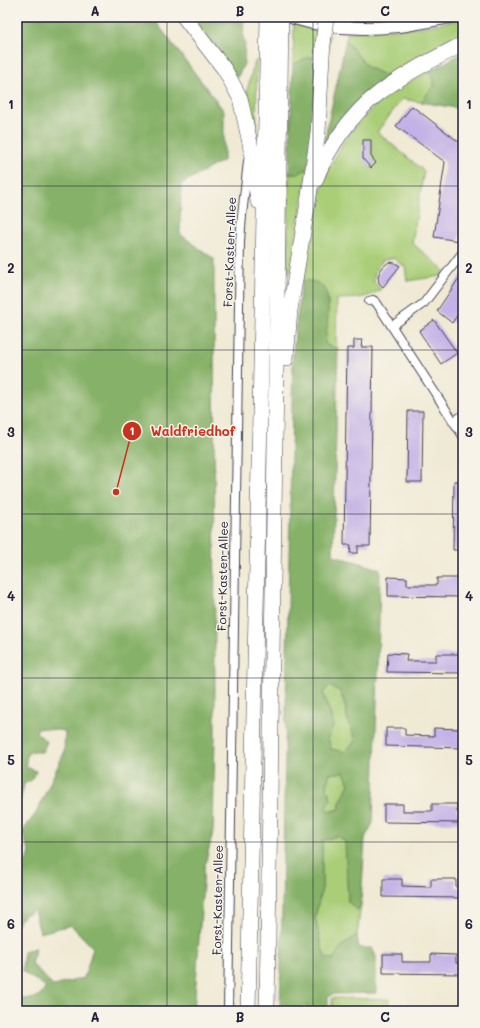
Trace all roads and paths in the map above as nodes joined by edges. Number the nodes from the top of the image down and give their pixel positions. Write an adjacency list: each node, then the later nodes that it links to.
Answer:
1 (184, 17): 9 (highway)
2 (268, 17): 8 (highway)
3 (281, 17): 8 (highway)
4 (291, 17): 6 (main road)
5 (326, 17): 10 (highway, bridge)
6 (450, 17)
7 (463, 44): 10 (highway)
8 (274, 53): 11 (highway); 16 (highway)
9 (250, 143): 11 (highway); 19 (street, Forst-Kasten-Allee)
10 (308, 196): 16 (highway)
11 (265, 227): 20 (highway)
12 (463, 252): 14 (street)
13 (369, 301): 14 (street)
14 (392, 326): 17 (street)
15 (463, 415): 17 (street)
16 (276, 421): 21 (highway)
17 (453, 422): 18 (street)
18 (463, 436)
19 (228, 1011)
20 (248, 1011)
21 (267, 1011)

